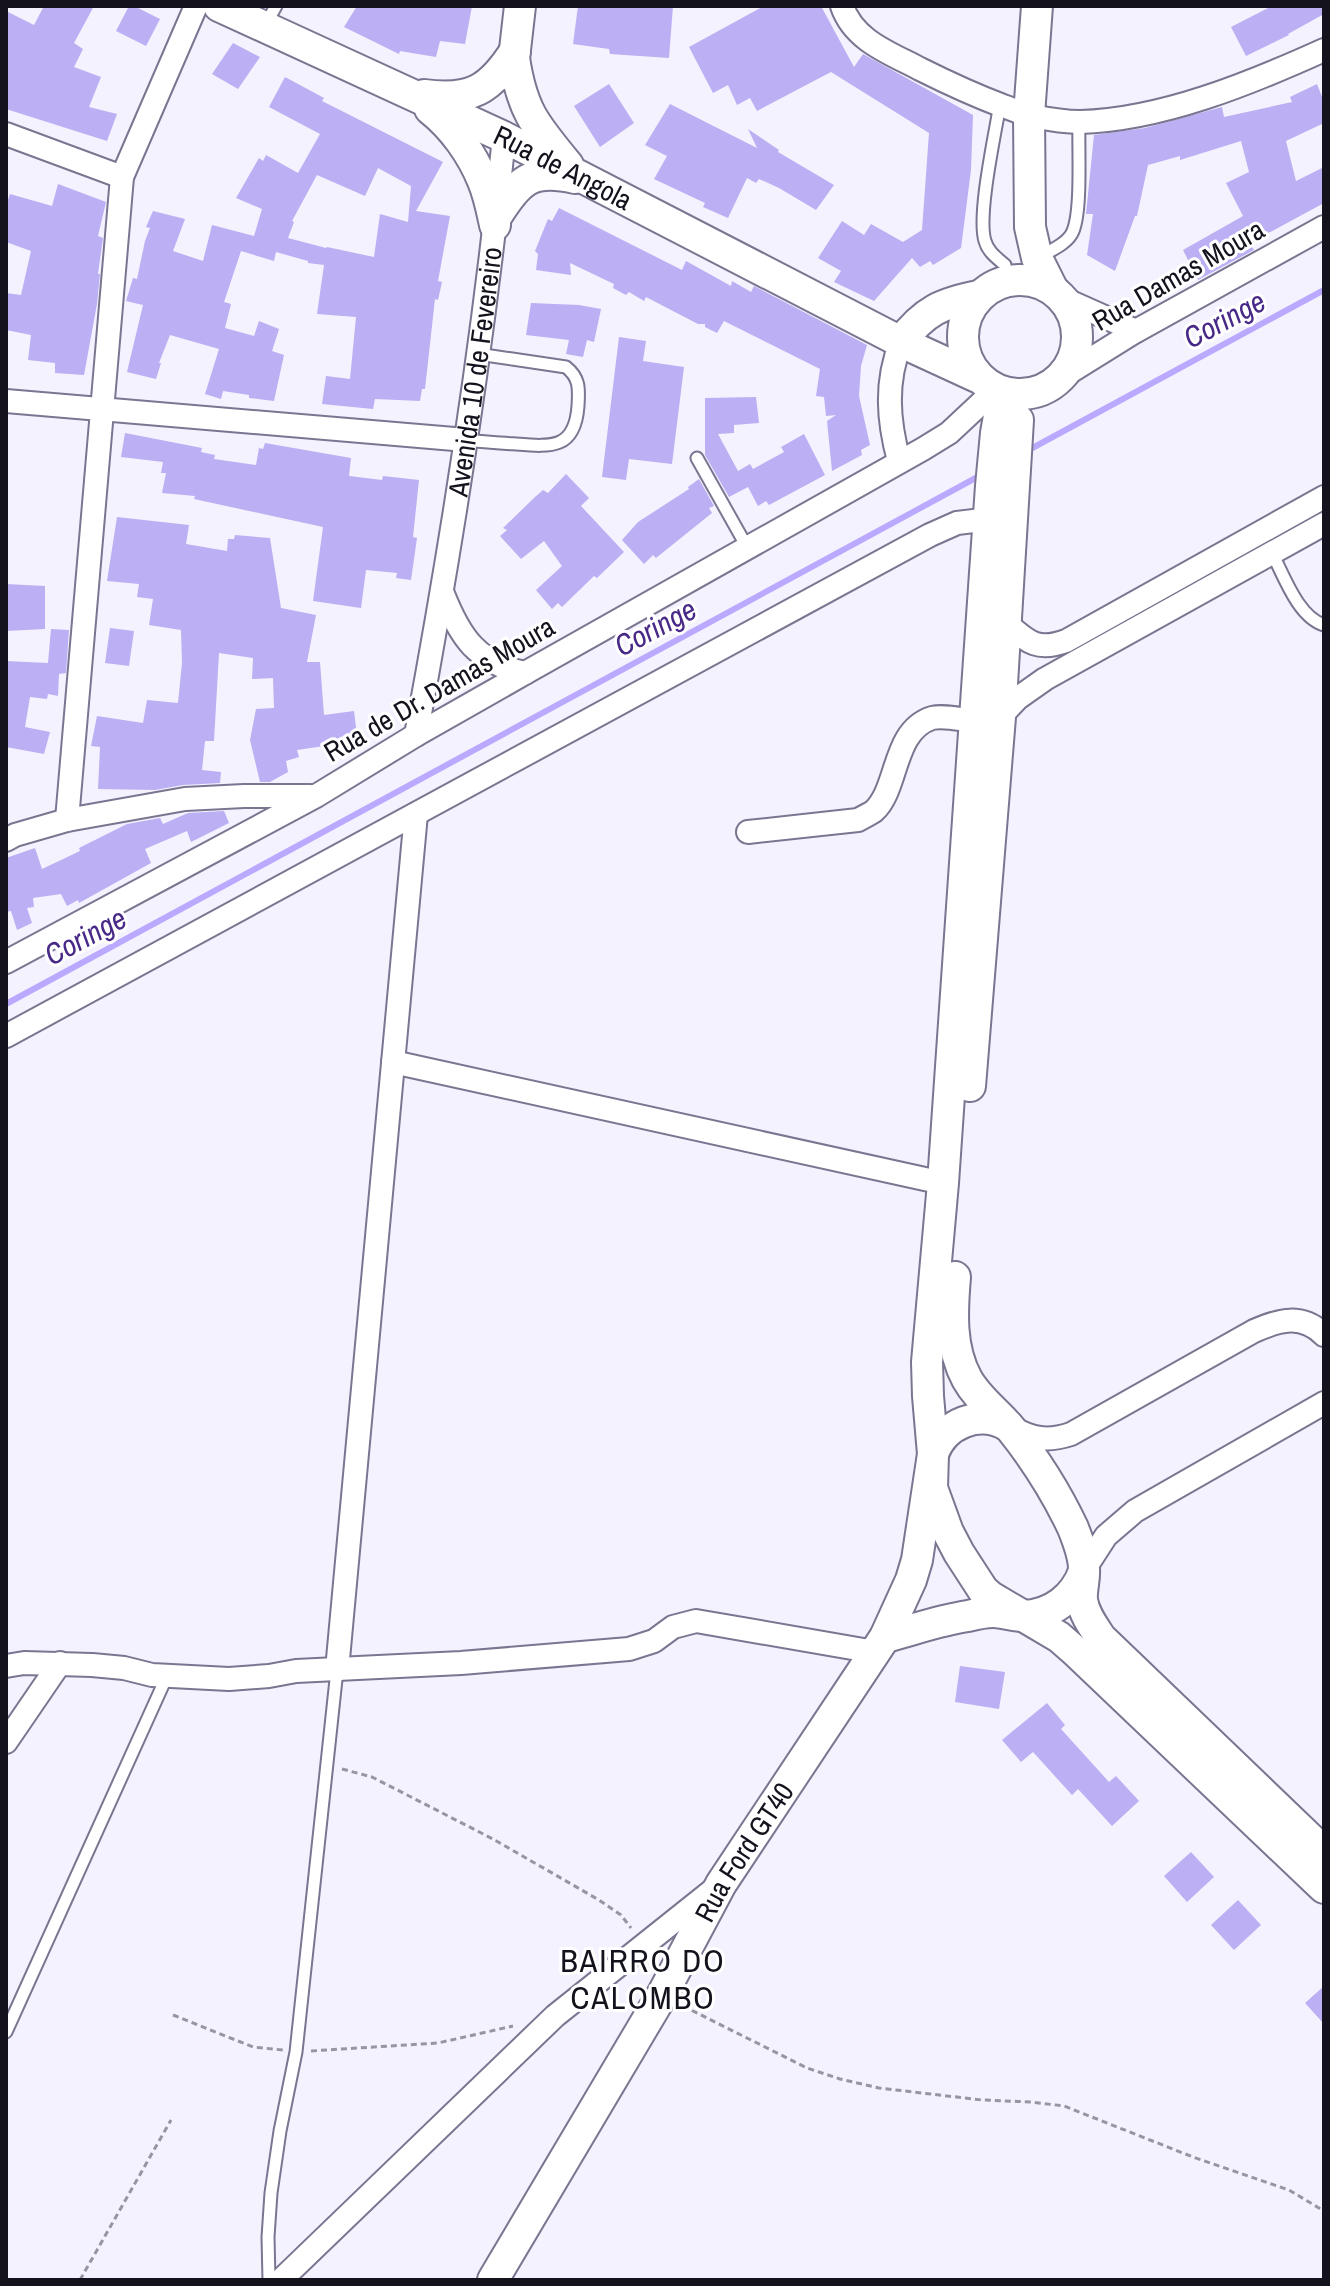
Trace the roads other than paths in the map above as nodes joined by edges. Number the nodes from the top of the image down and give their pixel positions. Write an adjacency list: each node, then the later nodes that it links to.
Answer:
1 (196, 6): 15 (street)
2 (219, 6): 6 (street, Rua de Angola)
3 (520, 6): 8 (street, Avenida 10 de Fevereiro)
4 (842, 6): 10 (street)
5 (1037, 6): 11 (street)
6 (270, 17): 9 (street, Rua de Angola)
7 (1324, 50): 12 (street)
8 (514, 54): 9 (street); 14 (street, Avenida 10 de Fevereiro); 16 (street)
9 (408, 92): 14 (street, Rua de Angola); 17 (street)
10 (1000, 104): 11 (street); 21 (lane)
11 (1029, 115): 12 (street); 18 (street)
12 (1079, 122): 20 (lane)
13 (6, 134): 15 (street)
14 (504, 137): 16 (street, Rua de Angola); 17 (street, Avenida 10 de Fevereiro)
15 (122, 177): 29 (street)
16 (580, 178): 17 (street); 24 (street, Rua de Angola)
17 (496, 221): 25 (street, Avenida 10 de Fevereiro)
18 (1030, 227): 20 (street); 21 (street)
19 (1324, 227): 23 (street, Rua Damas Moura)
20 (1037, 258): 22 (street)
21 (992, 283): 22 (street); 24 (street); 27 (street)
22 (1057, 294): 23 (street); 26 (street)
23 (1136, 331): 26 (street, Rua Damas Moura)
24 (901, 342): 27 (street, Rua de Angola); 32 (street)
25 (478, 354): 30 (street, Avenida 10 de Fevereiro); 30 (lane)
26 (1062, 377): 27 (street)
27 (1000, 388): 32 (street, Rua de Dr. Damas Moura); 33 (street)
28 (6, 401): 29 (street)
29 (103, 409): 30 (street); 47 (street)
30 (466, 440): 39 (street, Avenida 10 de Fevereiro)
31 (697, 458): 37 (lane)
32 (899, 461): 37 (street, Rua de Dr. Damas Moura)
33 (1002, 483): 35 (street); 40 (street)
34 (1324, 497): 40 (street)
35 (990, 519): 43 (street); 46 (street)
36 (1324, 524): 38 (street)
37 (747, 547): 42 (street, Rua de Dr. Damas Moura)
38 (1272, 553): 41 (lane); 43 (street)
39 (443, 593): 42 (street); 44 (street, Avenida 10 de Fevereiro)
40 (1005, 622): 43 (street)
41 (1324, 625)
42 (525, 673): 44 (street, Rua de Dr. Damas Moura)
43 (988, 719): 48 (street); 53 (street); 56 (street)
44 (416, 735): 45 (street, Rua de Dr. Damas Moura)
45 (316, 796): 47 (street); 50 (street, Rua de Dr. Damas Moura)
46 (416, 814): 51 (street); 52 (street)
47 (67, 820): 49 (street)
48 (748, 832)
49 (6, 840)
50 (6, 962)
51 (6, 1036)
52 (393, 1062): 53 (street); 63 (street)
53 (943, 1183): 57 (street)
54 (1324, 1335): 56 (street)
55 (1324, 1403): 58 (street)
56 (1010, 1427): 57 (street); 58 (street)
57 (933, 1454): 59 (street); 60 (street, Rua Ford GT40)
58 (1084, 1570): 59 (street); 66 (street)
59 (1024, 1616): 60 (street); 68 (street)
60 (880, 1644): 63 (street); 67 (street, Rua Ford GT40)
61 (60, 1663): 62 (street); 64 (street); 65 (street)
62 (6, 1666)
63 (337, 1670): 64 (street); 70 (lane)
64 (167, 1676): 69 (lane)
65 (6, 1742)
66 (1324, 1852)
67 (721, 1884): 71 (street); 72 (street, Rua Ford GT40)
68 (1324, 1888)
69 (6, 2032)
70 (269, 2280)
71 (281, 2280)
72 (493, 2280)

